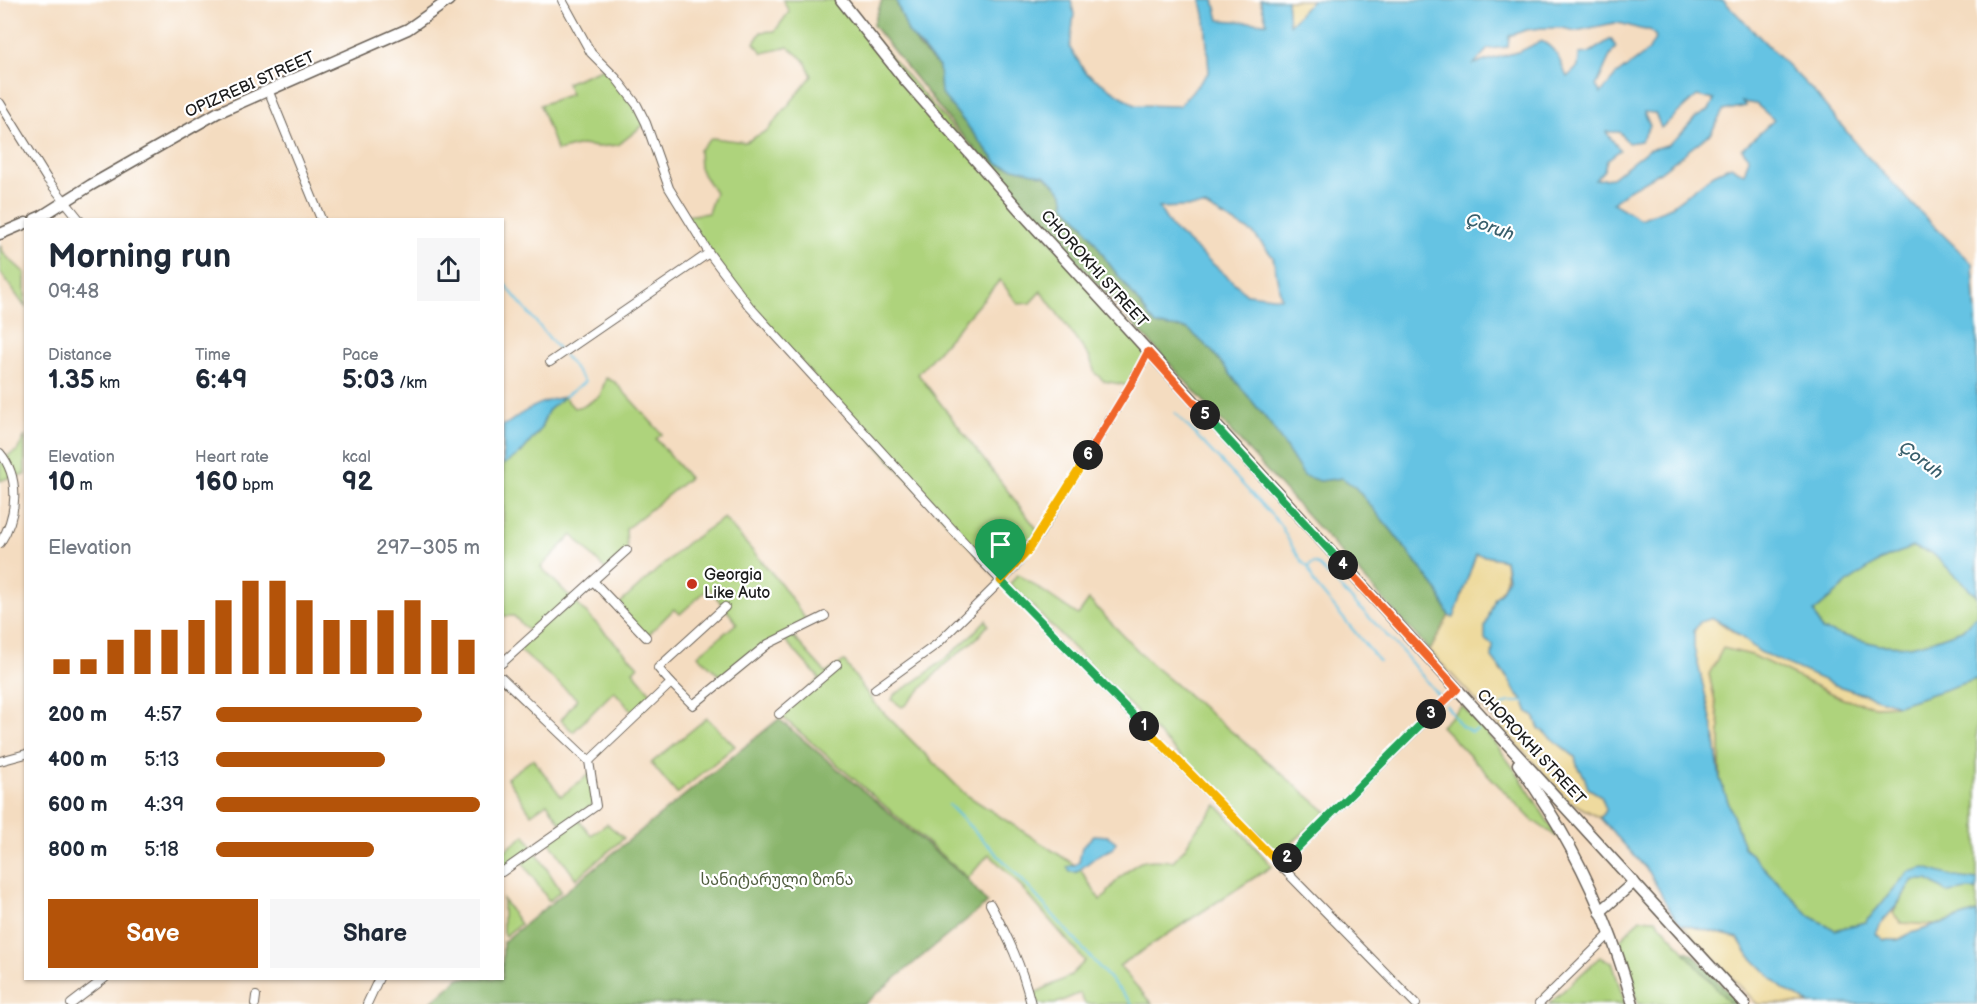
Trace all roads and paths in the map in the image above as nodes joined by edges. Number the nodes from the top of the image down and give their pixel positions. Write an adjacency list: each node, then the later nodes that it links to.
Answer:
1 (449, 0): 4 (street, OPIZREBI STREET)
2 (562, 0): 12 (street)
3 (841, 0): 13 (street, CHOROKHI STREET)
4 (269, 92): 6 (street, OPIZREBI STREET); 9 (street)
5 (0, 103): 6 (street)
6 (64, 201): 7 (street, OPIZREBI STREET); 8 (street)
7 (37, 218)
8 (78, 218)
9 (321, 218)
10 (24, 224): 11 (street)
11 (0, 234)
12 (709, 253): 14 (street); 19 (street)
13 (1148, 352): 19 (street); 28 (street, CHOROKHI STREET)
14 (550, 362)
15 (0, 453): 16 (street)
16 (0, 543)
17 (627, 550): 18 (street)
18 (593, 581): 22 (street); 23 (street)
19 (1001, 581): 27 (street); 34 (street)
20 (725, 607): 26 (street)
21 (825, 616): 26 (street)
22 (646, 637)
23 (504, 661)
24 (837, 665): 29 (street)
25 (504, 680): 33 (street)
26 (671, 683): 33 (street)
27 (875, 689)
28 (1457, 689): 30 (street, CHOROKHI STREET); 34 (street)
29 (779, 714)
30 (1487, 722): 36 (street, CHOROKHI STREET); 38 (street)
31 (24, 755): 32 (street)
32 (0, 761)
33 (589, 761): 35 (street)
34 (1280, 865): 45 (street)
35 (504, 871)
36 (1634, 882): 38 (street); 48 (street, CHOROKHI STREET)
37 (990, 904): 44 (street)
38 (1600, 912): 39 (street)
39 (1610, 934): 46 (street); 47 (street)
40 (102, 980): 42 (street)
41 (378, 980): 43 (street)
42 (71, 1004)
43 (367, 1004)
44 (1031, 1004)
45 (1416, 1004)
46 (1539, 1004)
47 (1633, 1004)
48 (1745, 1004)

